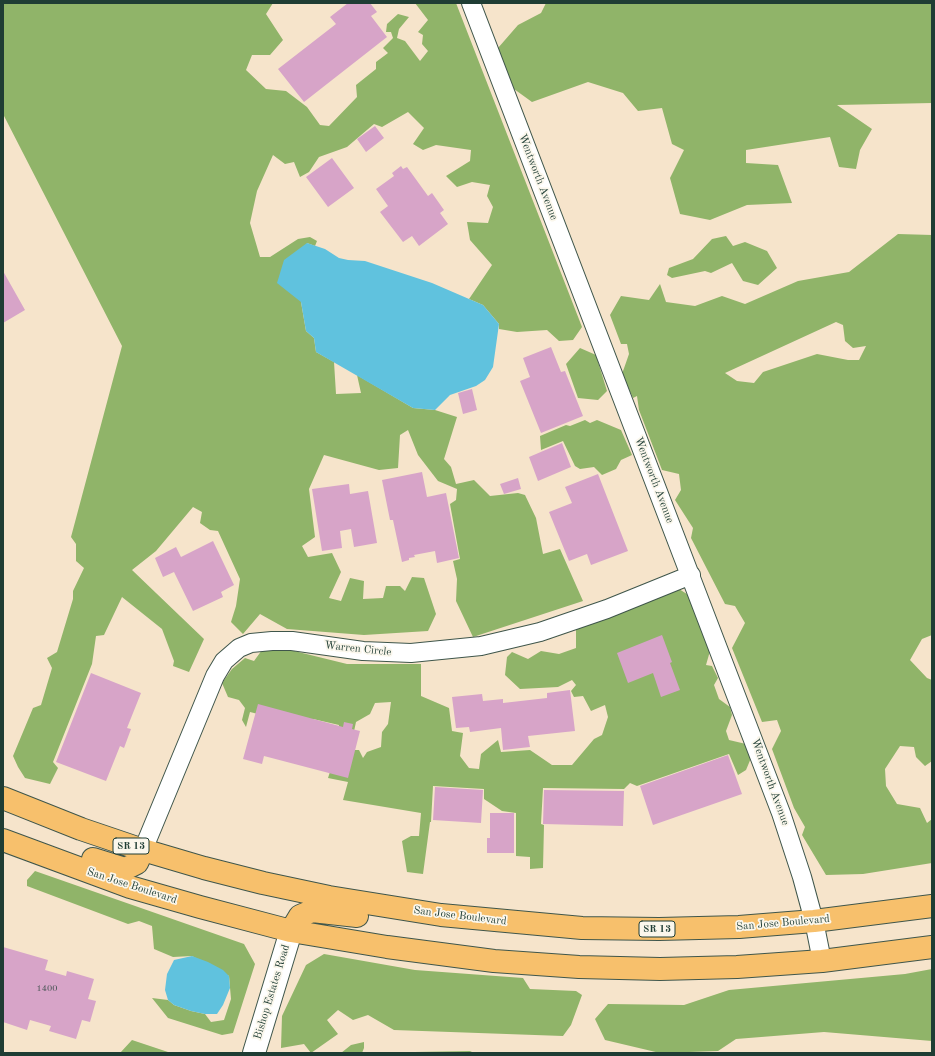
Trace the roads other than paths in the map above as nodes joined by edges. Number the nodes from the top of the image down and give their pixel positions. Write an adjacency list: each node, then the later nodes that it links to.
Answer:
1 (471, 3): 2 (street, Wentworth Avenue)
2 (691, 575): 5 (street, Warren Circle); 9 (street, Wentworth Avenue)
3 (3, 798): 5 (main road, San Jose Boulevard / SR 13)
4 (3, 840): 6 (main road, San Jose Boulevard)
5 (143, 850): 6 (main road); 8 (main road, San Jose Boulevard / SR 13)
6 (42, 855): 10 (main road, San Jose Boulevard)
7 (932, 906): 9 (main road, San Jose Boulevard / SR 13)
8 (500, 921): 9 (main road, San Jose Boulevard / SR 13); 10 (main road)
9 (814, 922): 12 (street, Wentworth Avenue)
10 (291, 930): 12 (main road, San Jose Boulevard); 13 (street, Bishop Estates Road)
11 (932, 947): 12 (main road, San Jose Boulevard)
12 (822, 961)
13 (254, 1053)

